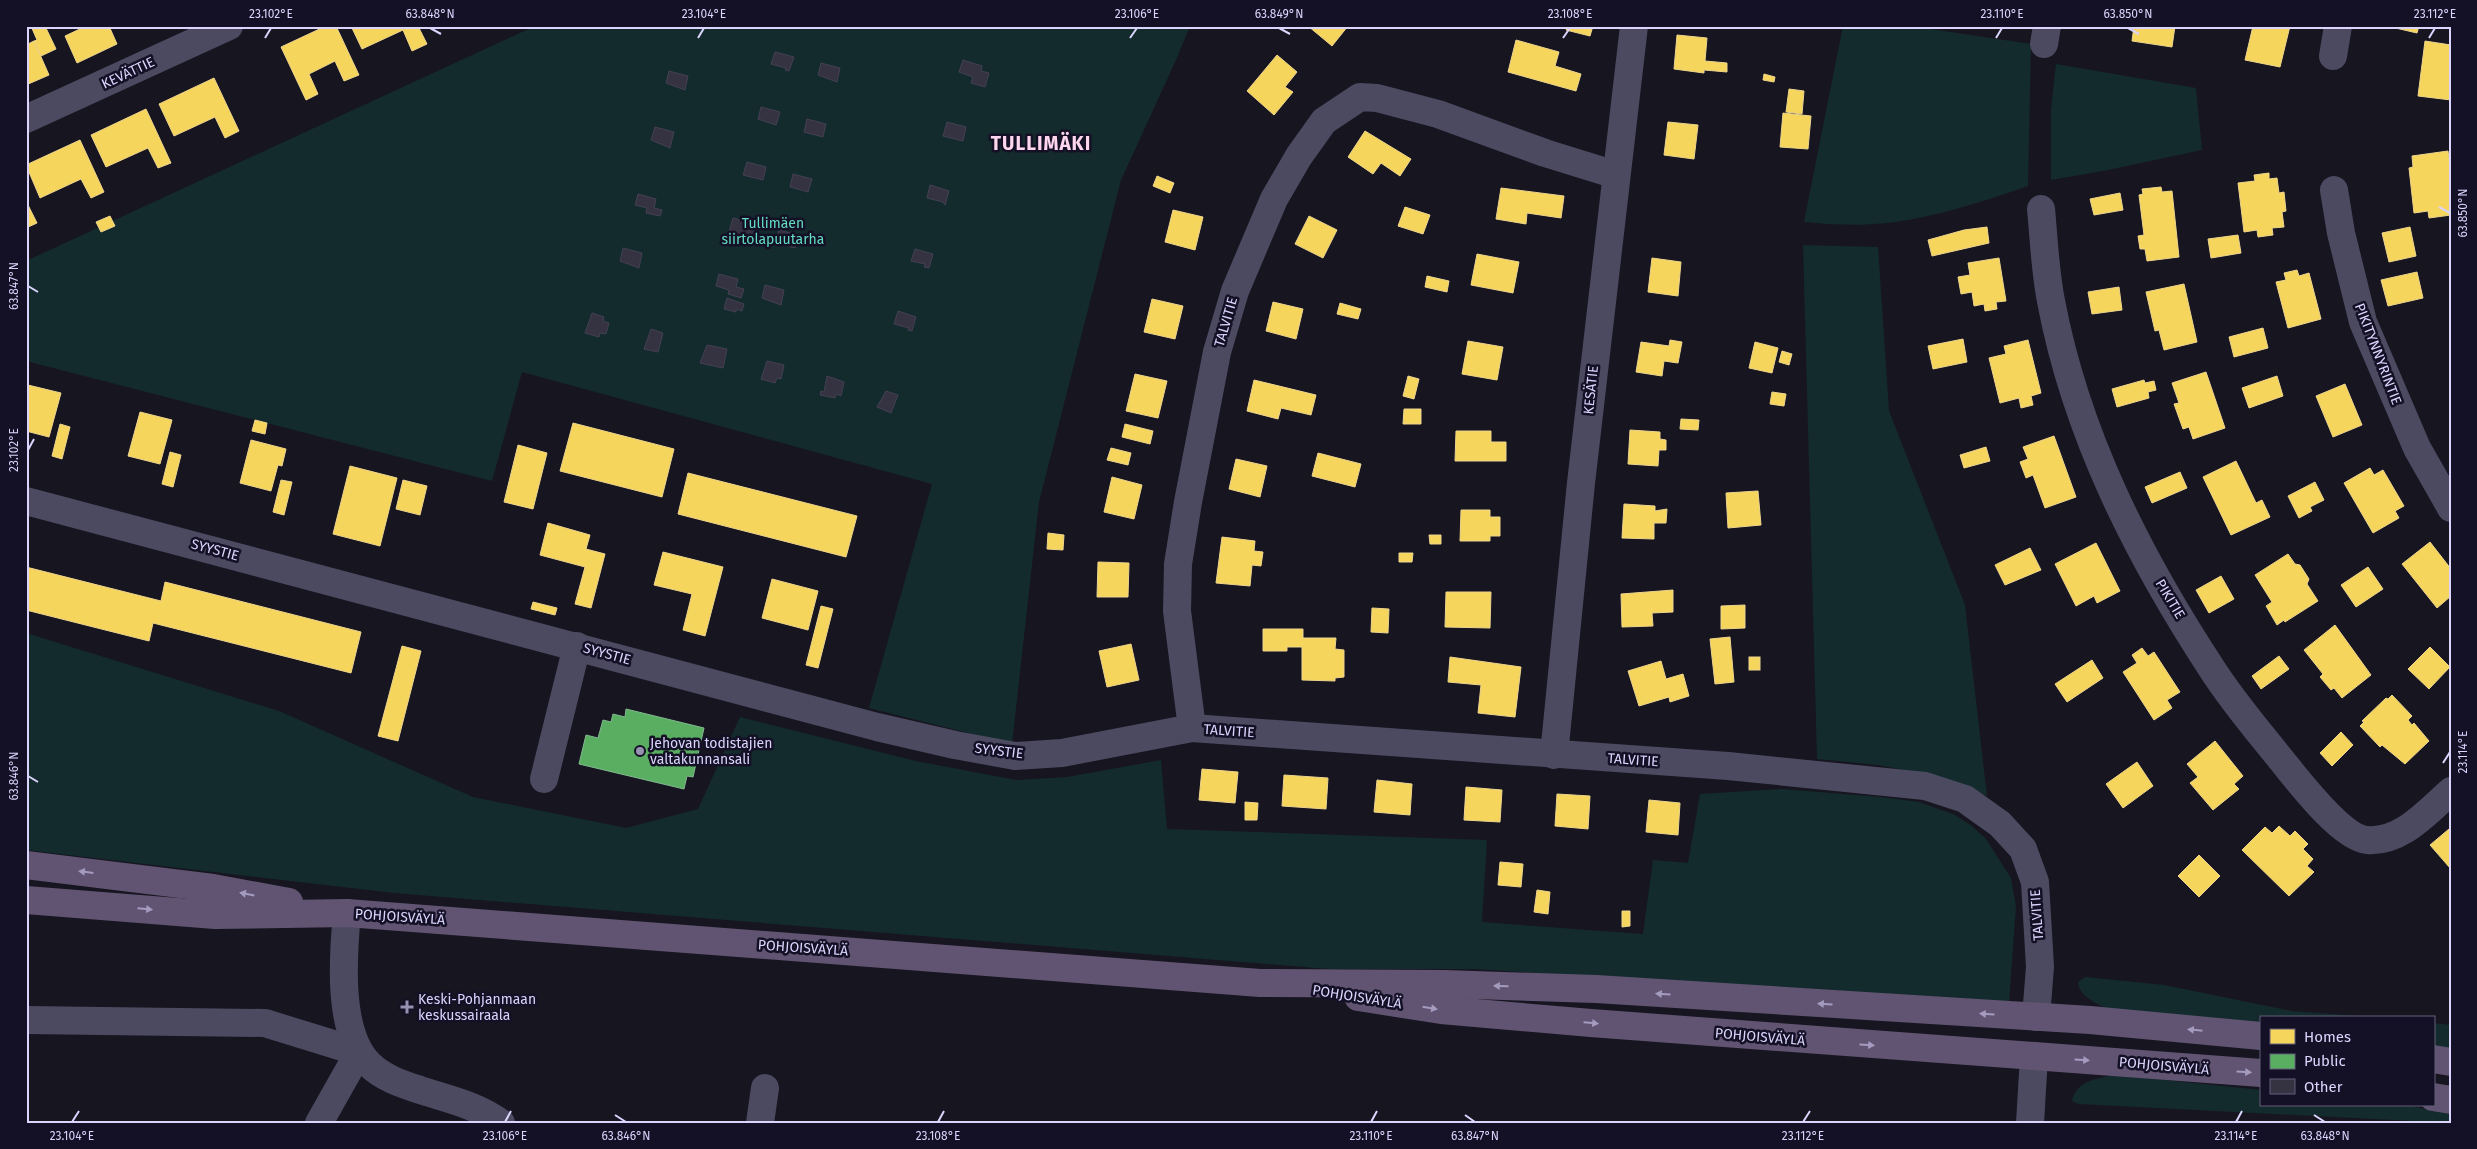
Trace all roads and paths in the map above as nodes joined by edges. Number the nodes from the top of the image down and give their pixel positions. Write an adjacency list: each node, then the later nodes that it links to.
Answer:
1 (229, 26): 5 (street, KEVÄTTIE)
2 (1634, 26): 6 (street, KESÄTIE)
3 (2338, 26): 4 (street)
4 (2333, 56)
5 (26, 119)
6 (1616, 175): 12 (street, TALVITIE); 13 (street, KESÄTIE)
7 (2334, 190): 10 (street, PIKITYNNYRINTIE)
8 (2041, 209): 15 (street, PIKITIE)
9 (26, 501): 11 (street, SYYSTIE)
10 (2451, 508)
11 (577, 646): 12 (street, SYYSTIE); 14 (street)
12 (1192, 728): 13 (street, TALVITIE)
13 (1554, 754): 20 (street, TALVITIE)
14 (544, 779)
15 (2451, 791)
16 (26, 865): 18 (main road, POHJOISVÄYLÄ, one-way to 16)
17 (26, 900): 18 (main road, POHJOISVÄYLÄ, one-way to 18)
18 (347, 913): 19 (main road, POHJOISVÄYLÄ); 23 (street)
19 (1260, 983): 20 (main road, POHJOISVÄYLÄ, one-way to 19); 24 (main road, POHJOISVÄYLÄ, one-way to 24)
20 (2036, 1017): 22 (main road, POHJOISVÄYLÄ, one-way to 20); 24 (main road)
21 (26, 1020): 23 (street)
22 (2260, 1036)
23 (359, 1052): 31 (street); 32 (street)
24 (2034, 1056): 27 (main road, POHJOISVÄYLÄ, one-way to 27); 34 (street)
25 (2434, 1059): 26 (main road)
26 (2451, 1062)
27 (2260, 1073)
28 (765, 1088): 33 (street)
29 (2434, 1097): 30 (main road)
30 (2451, 1100)
31 (319, 1123)
32 (502, 1123)
33 (760, 1123)
34 (2030, 1123)

